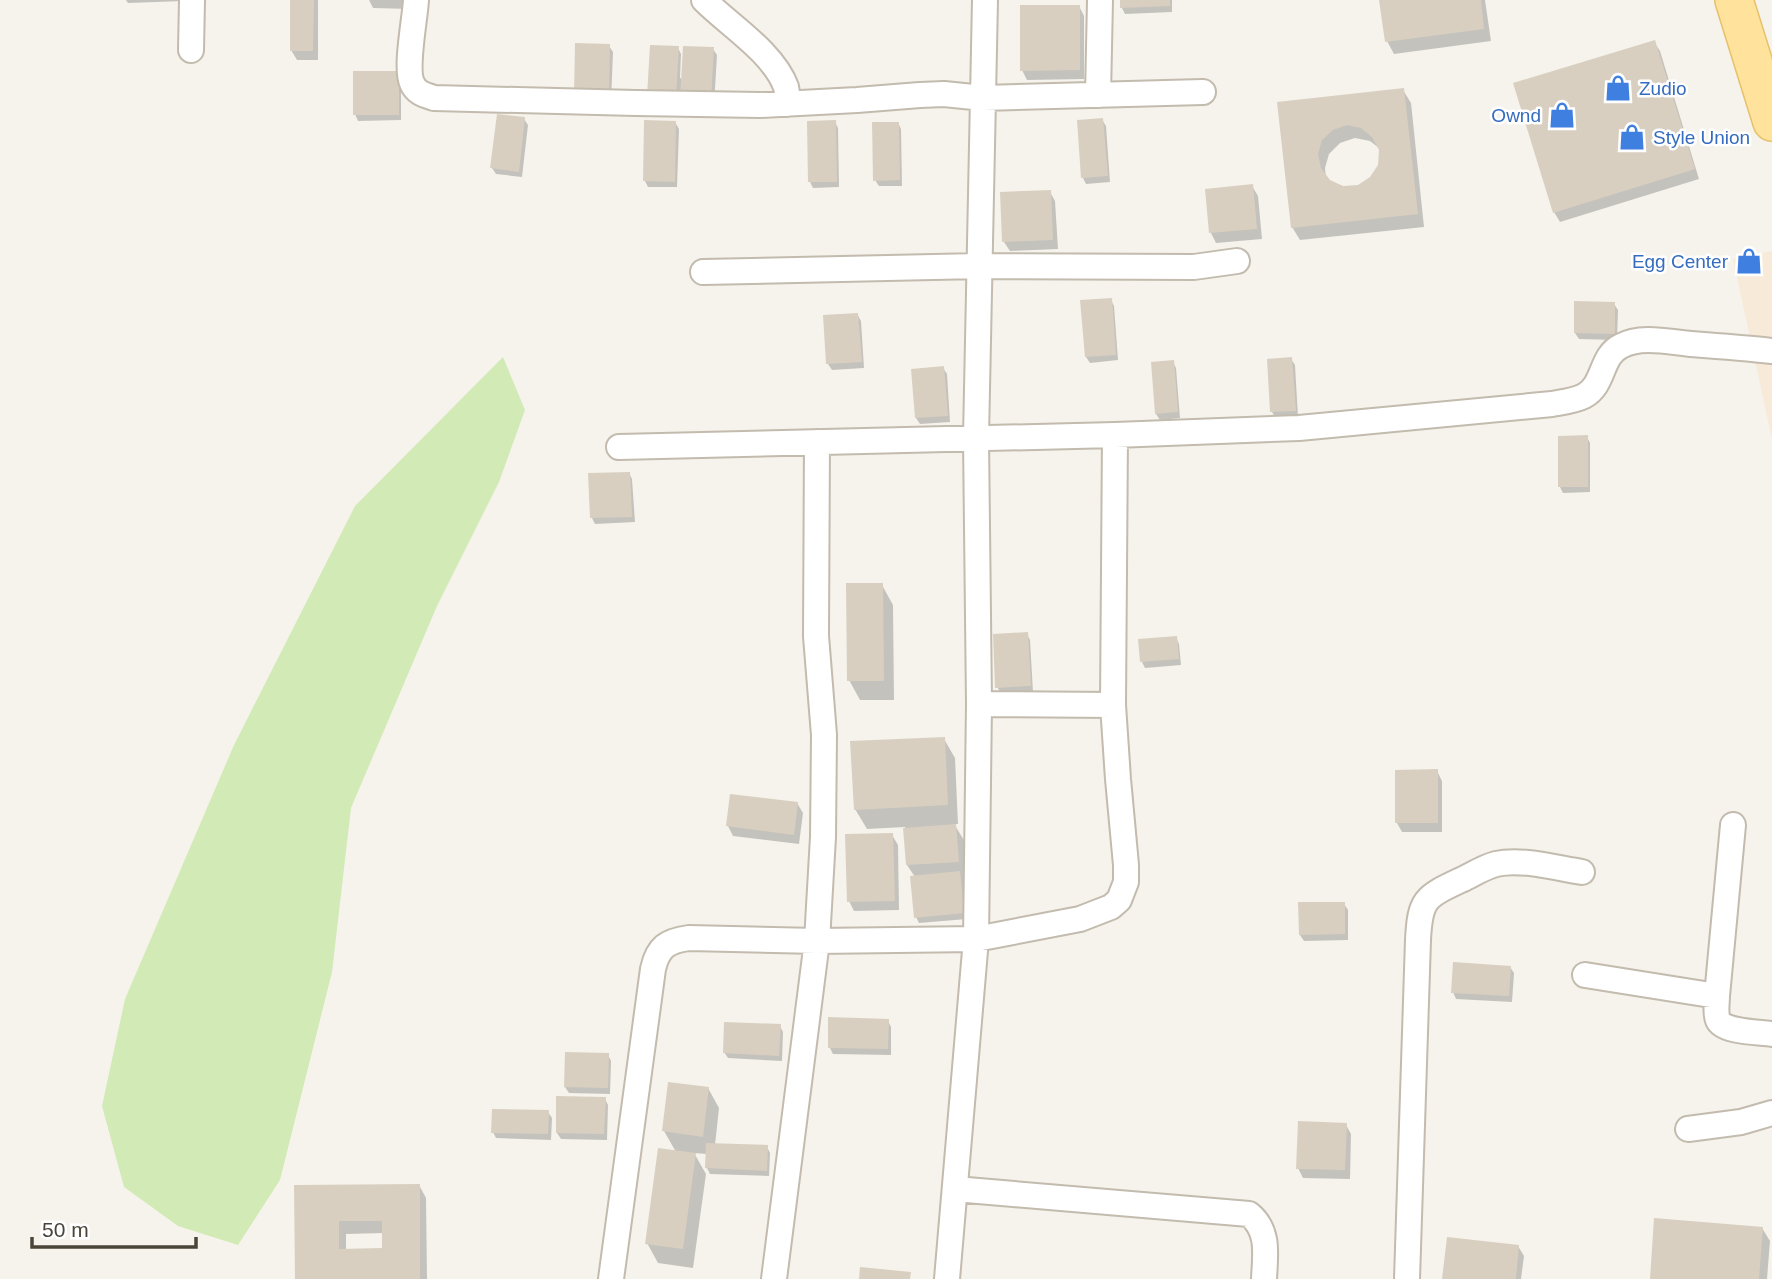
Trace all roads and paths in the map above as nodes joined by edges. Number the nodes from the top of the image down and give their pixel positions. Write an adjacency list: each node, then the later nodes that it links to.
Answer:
1 (192, 0): 8 (street)
2 (416, 0): 13 (street)
3 (704, 0): 13 (street)
4 (985, 0): 12 (street)
5 (1100, 0): 11 (street)
6 (1734, 0): 14 (main road)
7 (1751, 0): 9 (main road)
8 (191, 50)
9 (1772, 66)
10 (1203, 92): 11 (street)
11 (1098, 95): 12 (street)
12 (983, 98): 13 (street); 16 (street)
13 (788, 103)
14 (1772, 122)
15 (1237, 261): 16 (street)
16 (979, 266): 17 (street); 20 (street)
17 (703, 272)
18 (1772, 351): 19 (street)
19 (1115, 435): 20 (street); 24 (street)
20 (975, 438): 21 (street); 23 (street)
21 (817, 442): 22 (street); 28 (street)
22 (619, 447)
23 (979, 704): 24 (street); 27 (street)
24 (1113, 705): 27 (street)
25 (1733, 825): 30 (street)
26 (1582, 872): 39 (street)
27 (976, 939): 28 (street); 34 (street)
28 (817, 941): 35 (street); 36 (street)
29 (1585, 975): 30 (street)
30 (1717, 996): 31 (street)
31 (1772, 1034)
32 (1772, 1113): 33 (street)
33 (1688, 1129)
34 (955, 1189): 37 (street); 38 (street)
35 (611, 1279)
36 (774, 1279)
37 (947, 1279)
38 (1265, 1279)
39 (1407, 1279)

